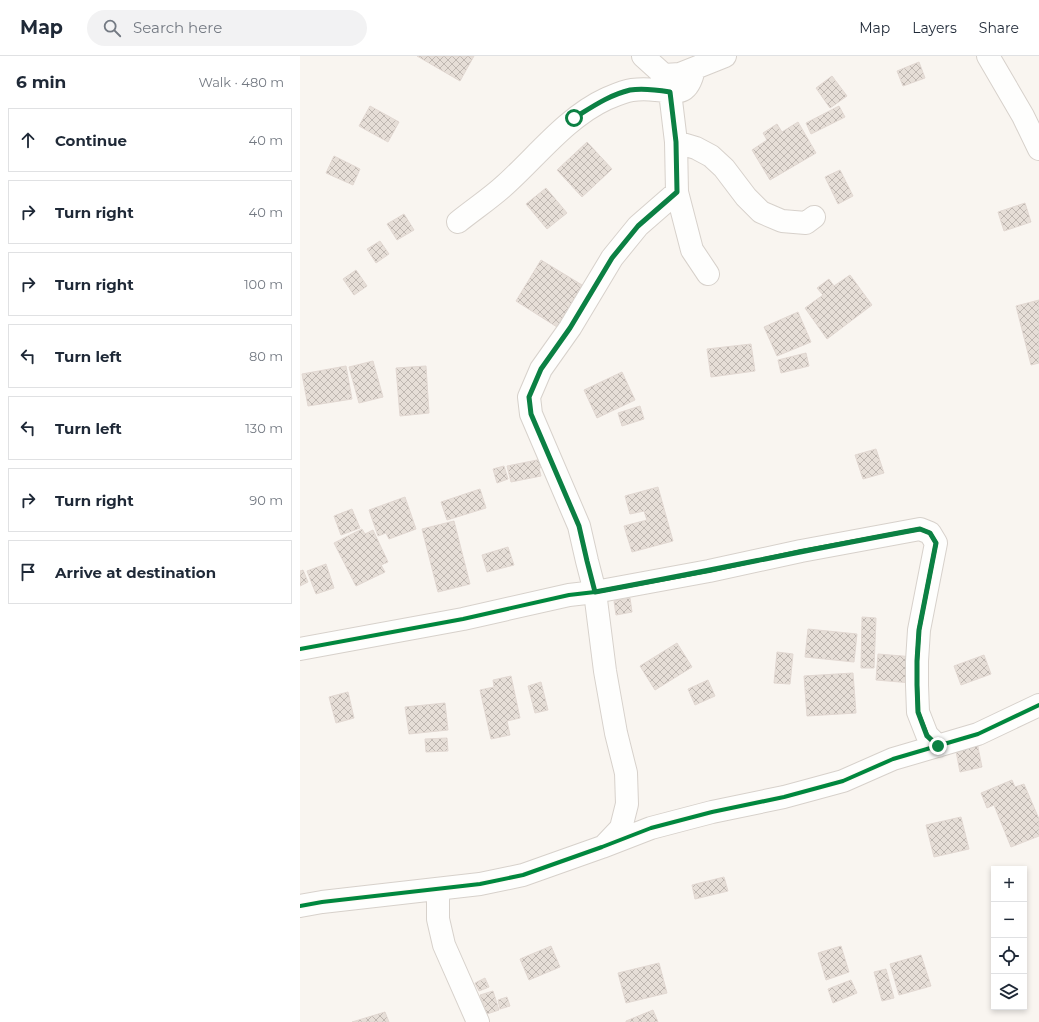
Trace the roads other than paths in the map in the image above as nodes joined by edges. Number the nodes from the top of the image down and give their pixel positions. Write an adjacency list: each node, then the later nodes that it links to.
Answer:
1 (643, 56): 4 (street)
2 (725, 56): 4 (street)
3 (988, 56): 7 (street)
4 (694, 69): 5 (street)
5 (670, 92): 6 (street); 10 (street)
6 (676, 142): 8 (street); 9 (street)
7 (1039, 149)
8 (677, 192): 11 (street); 12 (street)
9 (814, 217)
10 (458, 222)
11 (708, 274)
12 (595, 592): 13 (street); 15 (street); 16 (street)
13 (300, 649)
14 (1039, 705): 15 (street)
15 (938, 746): 16 (street)
16 (602, 847): 17 (street)
17 (438, 890): 18 (street); 19 (street)
18 (300, 906)
19 (478, 1022)

